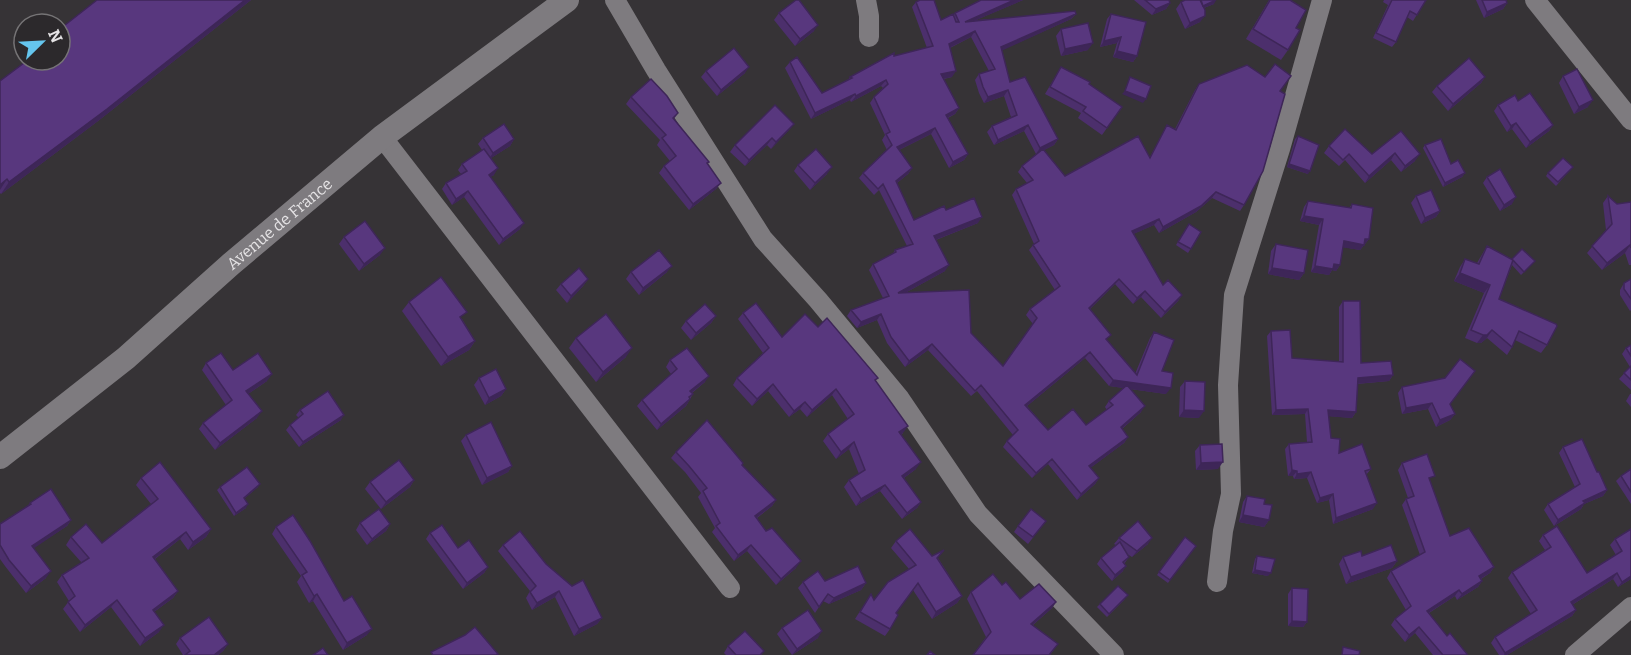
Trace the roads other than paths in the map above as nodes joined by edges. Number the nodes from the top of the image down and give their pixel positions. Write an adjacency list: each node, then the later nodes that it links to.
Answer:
1 (567, 0): 8 (street, Avenue de France)
2 (615, 0): 13 (street)
3 (866, 0): 6 (street)
4 (1322, 0): 10 (street)
5 (1535, 0): 7 (street)
6 (869, 37)
7 (1631, 120)
8 (382, 137): 9 (street, Avenue de France); 11 (street)
9 (0, 457)
10 (1217, 582)
11 (730, 588)
12 (1631, 607): 14 (street)
13 (1114, 655)
14 (1575, 655)

